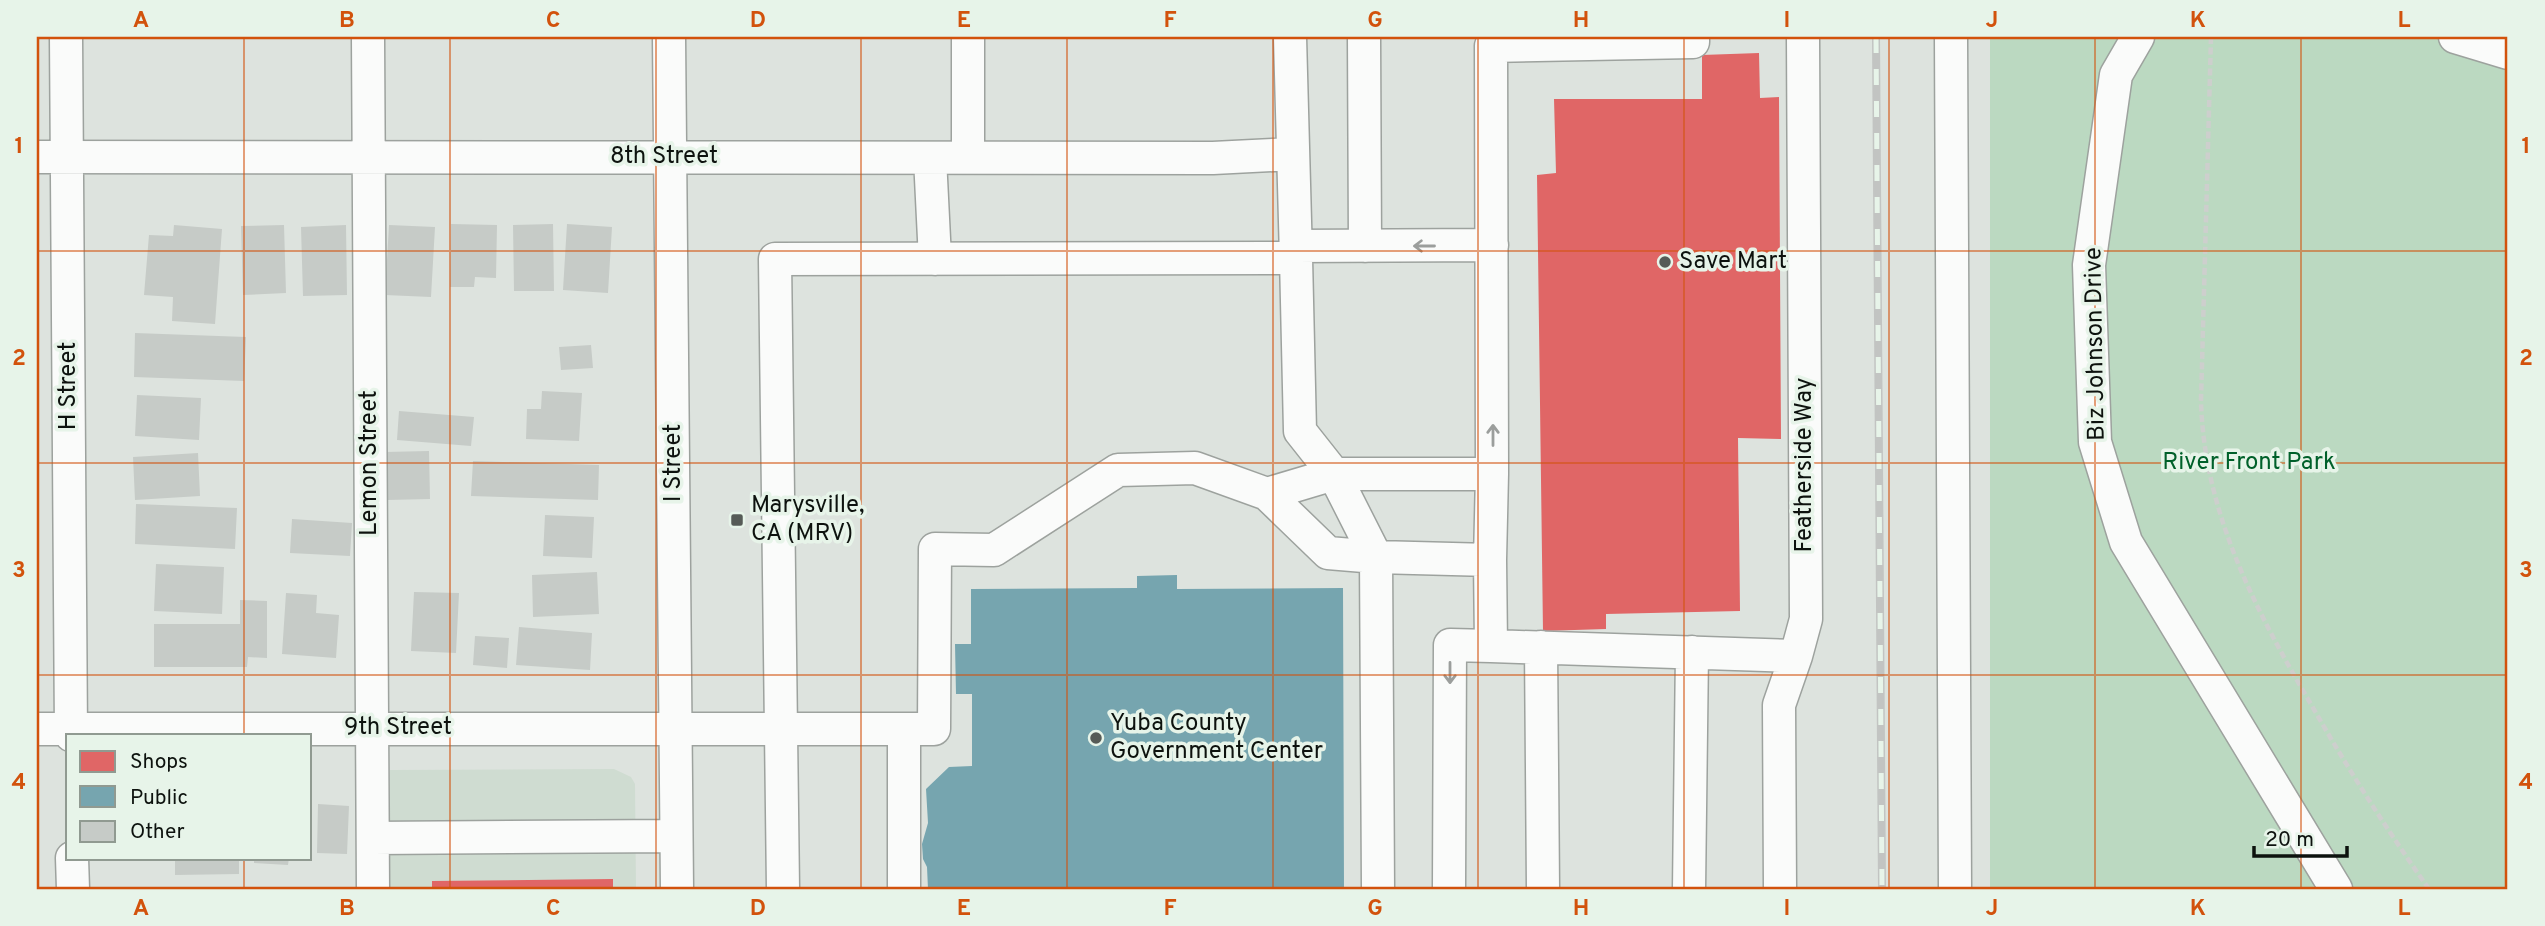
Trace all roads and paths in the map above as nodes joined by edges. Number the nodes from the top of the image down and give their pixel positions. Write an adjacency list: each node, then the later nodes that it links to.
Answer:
1 (66, 37): 16 (street, H Street)
2 (368, 37): 17 (street, Lemon Street)
3 (669, 37): 18 (street, I Street)
4 (968, 37): 20 (street)
5 (1290, 37): 15 (street)
6 (1364, 37): 22 (street)
7 (1693, 37): 13 (street)
8 (1803, 37): 33 (street, Featherside Way)
9 (1951, 37): 53 (street)
10 (2138, 37): 54 (street, Biz Johnson Drive)
11 (2211, 37): 55 (path)
12 (2455, 37): 14 (street)
13 (1491, 41): 21 (street)
14 (2508, 53)
15 (1292, 155): 20 (street, 8th Street); 23 (street)
16 (52, 157): 17 (street, 8th Street); 39 (street, H Street)
17 (369, 157): 18 (street, 8th Street); 34 (street, Lemon Street)
18 (671, 157): 19 (street, 8th Street); 35 (street, I Street)
19 (930, 158): 20 (street, 8th Street); 24 (street)
20 (968, 158)
21 (1492, 245): 22 (street, one-way to 22); 26 (street, one-way to 21)
22 (1365, 246): 23 (street)
23 (1296, 252): 24 (street); 25 (street)
24 (934, 259): 38 (street)
25 (1334, 474): 26 (street); 27 (street); 28 (street)
26 (1493, 474): 29 (street)
27 (1267, 494): 28 (street); 36 (street, 9th Street)
28 (1376, 557): 29 (street); 48 (street)
29 (1490, 560): 30 (street)
30 (1491, 646): 31 (street); 49 (street, one-way to 49)
31 (1541, 648): 32 (street); 50 (street)
32 (1692, 652): 33 (street); 51 (street)
33 (1796, 656): 52 (street, Featherside Way)
34 (372, 728): 35 (street, 9th Street); 39 (street, 9th Street); 41 (street, Lemon Street)
35 (675, 729): 38 (street, 9th Street); 40 (street, I Street)
36 (904, 729): 38 (street, 9th Street); 47 (street)
37 (37, 730): 39 (street, 9th Street)
38 (781, 731): 46 (street)
39 (71, 732)
40 (676, 836): 41 (street); 45 (street, I Street)
41 (373, 838): 44 (street, Lemon Street)
42 (72, 860): 43 (street)
43 (73, 889)
44 (373, 889)
45 (677, 889)
46 (783, 889)
47 (904, 889)
48 (1378, 889)
49 (1449, 889)
50 (1543, 889)
51 (1689, 889)
52 (1780, 889)
53 (1955, 889)
54 (2336, 889)
55 (2428, 889)

